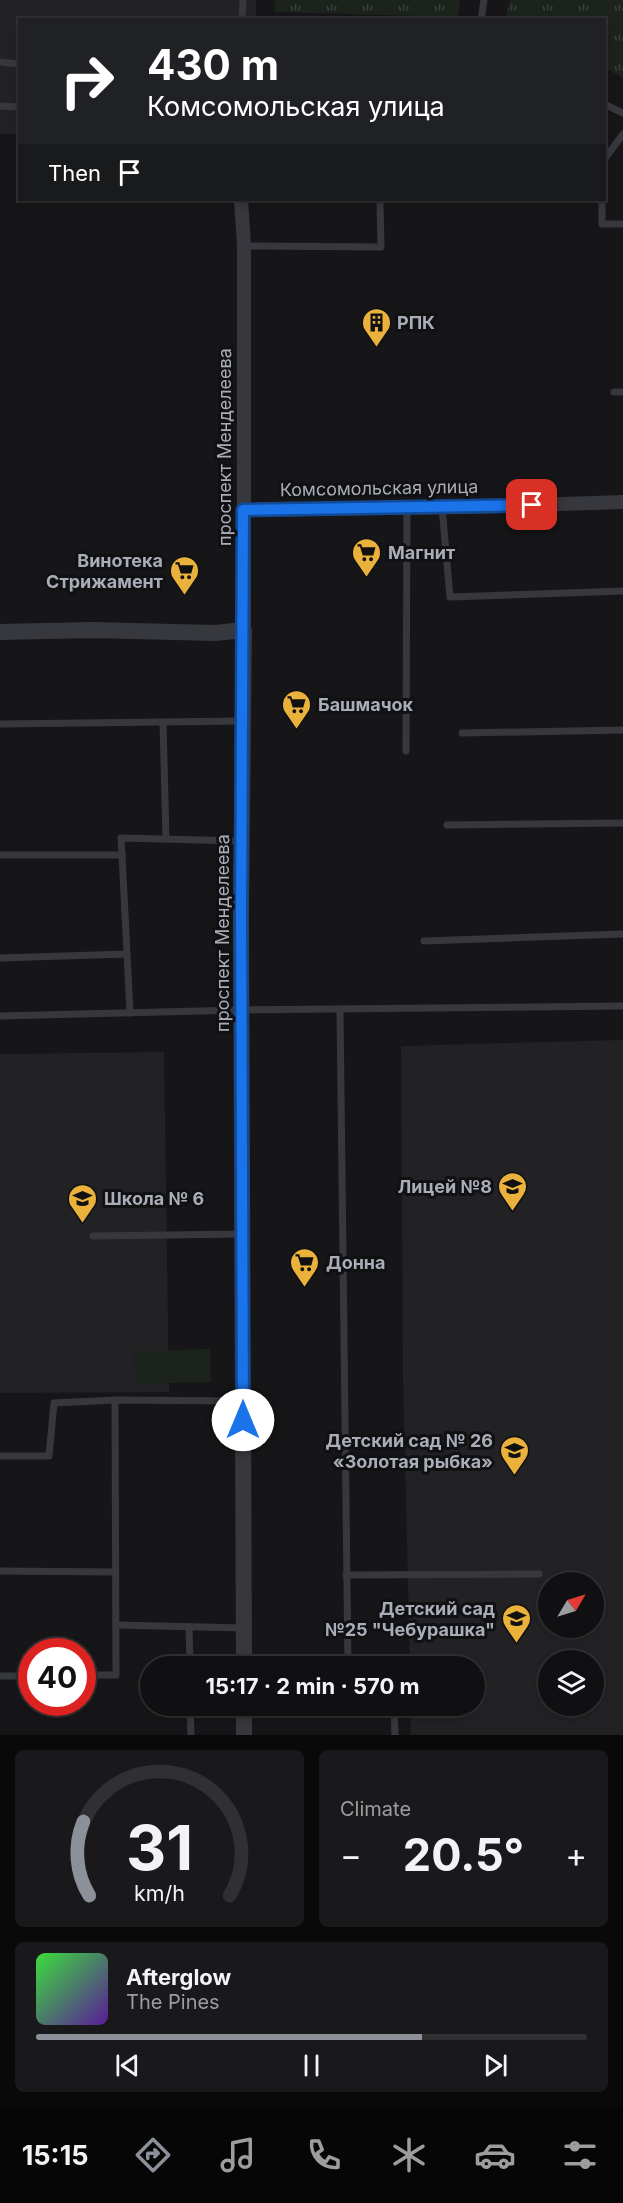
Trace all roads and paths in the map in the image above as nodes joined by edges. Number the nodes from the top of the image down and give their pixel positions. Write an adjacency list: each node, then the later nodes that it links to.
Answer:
1 (243, 0): 3 (lane)
2 (484, 0): 4 (lane)
3 (242, 18)
4 (481, 18)
5 (0, 62): 6 (lane)
6 (18, 64)
7 (0, 105): 9 (lane)
8 (606, 105): 10 (lane)
9 (18, 107)
10 (623, 113)
11 (623, 134): 12 (lane)
12 (606, 157)
13 (241, 201): 17 (street, проспект Менделеева)
14 (380, 201): 17 (lane)
15 (602, 201): 16 (lane)
16 (623, 224)
17 (244, 246): 23 (street, проспект Менделеева)
18 (614, 392): 19 (lane)
19 (623, 392)
20 (623, 502): 21 (street, Комсомольская улица)
21 (442, 507): 22 (street, Комсомольская улица); 24 (lane)
22 (407, 508): 23 (street, Комсомольская улица); 32 (lane)
23 (243, 510): 25 (street, проспект Менделеева)
24 (623, 591)
25 (244, 630): 26 (street); 27 (street, проспект Менделеева)
26 (0, 632)
27 (242, 721): 28 (lane); 36 (street, проспект Менделеева)
28 (163, 722): 29 (lane); 35 (lane)
29 (0, 724)
30 (623, 730): 31 (lane)
31 (462, 733)
32 (406, 751)
33 (623, 823): 34 (lane)
34 (447, 825)
35 (166, 839): 36 (lane); 38 (lane)
36 (241, 841): 44 (street, проспект Менделеева)
37 (0, 855): 38 (lane)
38 (122, 855): 41 (lane)
39 (623, 934): 40 (lane)
40 (424, 941)
41 (127, 954): 42 (lane); 46 (lane)
42 (0, 958)
43 (623, 1006): 45 (lane)
44 (241, 1010): 45 (lane); 46 (lane); 48 (street, проспект Менделеева)
45 (340, 1010): 56 (lane)
46 (130, 1013): 47 (lane)
47 (0, 1016)
48 (242, 1234): 49 (lane); 51 (street, проспект Менделеева)
49 (93, 1236)
50 (115, 1400): 51 (lane); 52 (lane); 54 (lane)
51 (242, 1401): 59 (street, проспект Менделеева)
52 (0, 1456)
53 (0, 1571): 54 (lane)
54 (116, 1572): 57 (lane)
55 (538, 1574): 56 (lane)
56 (346, 1575): 62 (lane)
57 (116, 1625): 58 (lane); 63 (lane)
58 (189, 1627): 59 (lane); 60 (lane)
59 (244, 1628): 61 (street, проспект Менделеева)
60 (190, 1656)
61 (244, 1656)
62 (348, 1656)
63 (96, 1675)
64 (0, 1676): 65 (lane)
65 (18, 1676)
66 (190, 1716): 69 (lane)
67 (244, 1716): 70 (street)
68 (394, 1716): 71 (lane)
69 (191, 1735)
70 (244, 1735)
71 (395, 1735)

